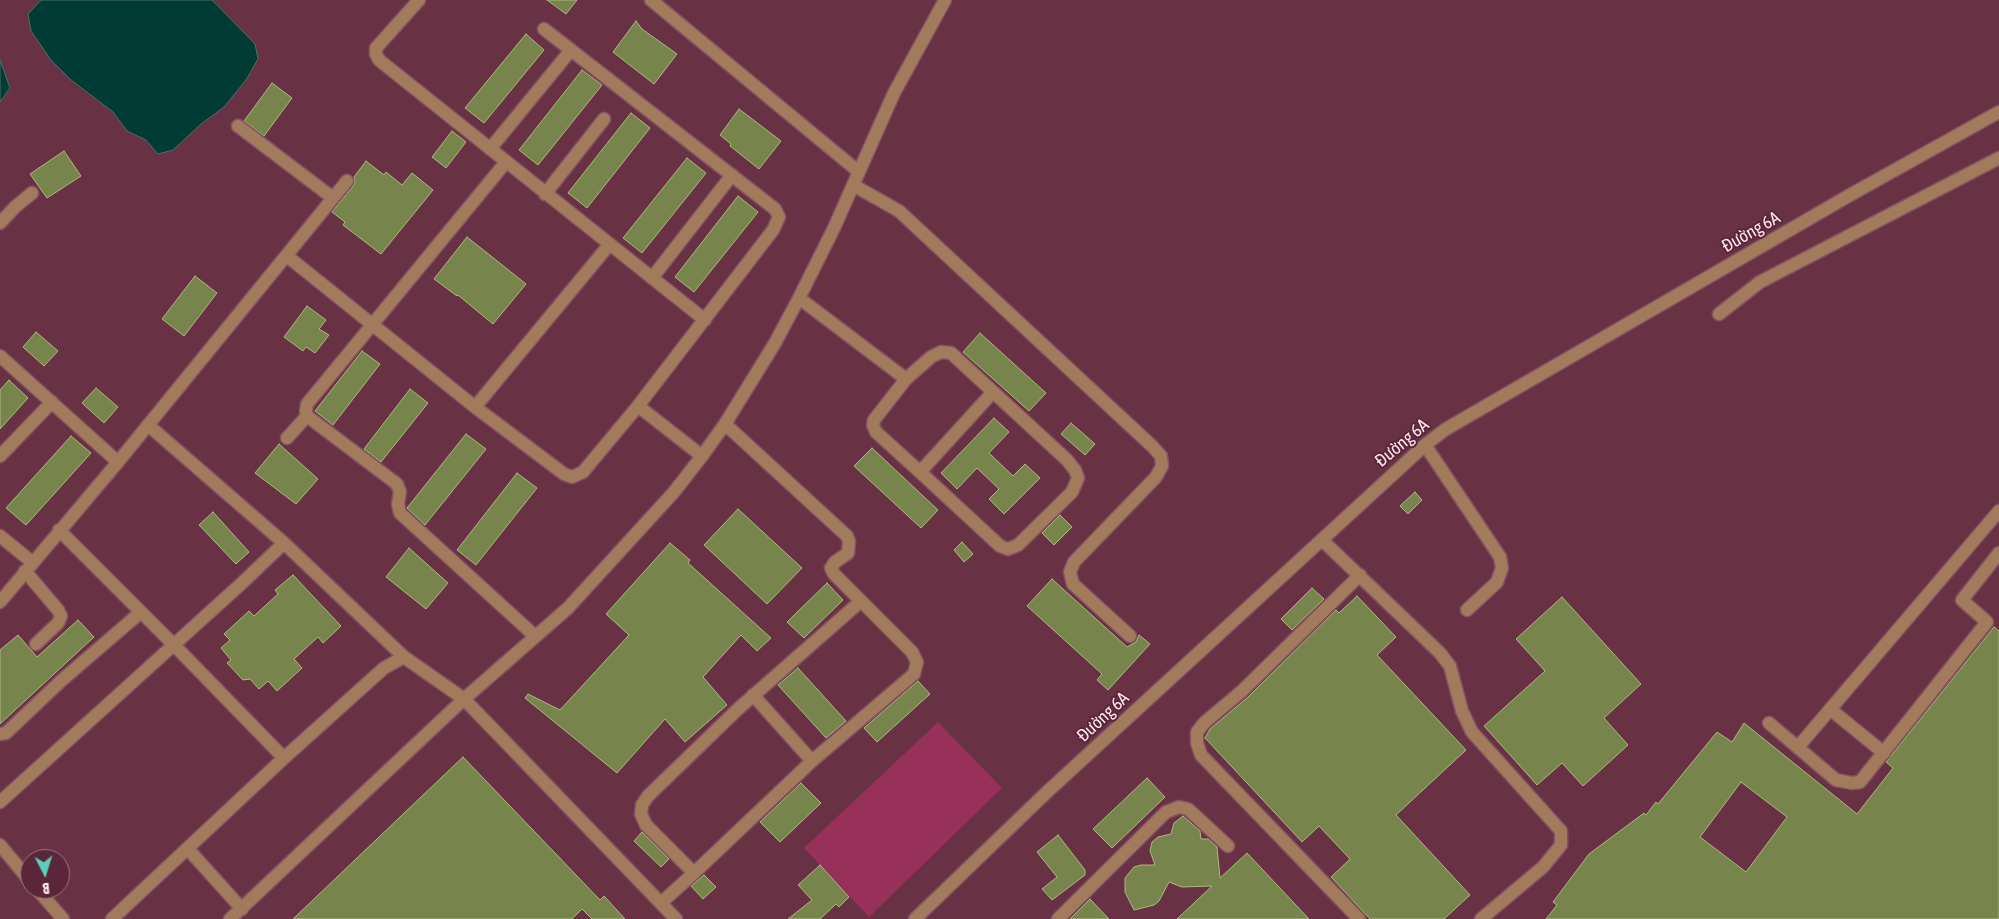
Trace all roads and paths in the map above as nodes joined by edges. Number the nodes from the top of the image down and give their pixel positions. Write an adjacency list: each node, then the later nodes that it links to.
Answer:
1 (419, 0): 9 (street)
2 (651, 0): 12 (street)
3 (945, 0): 12 (street)
4 (544, 29): 5 (street)
5 (571, 50): 9 (street); 13 (street)
6 (1999, 112): 37 (street, Đường 6A)
7 (604, 120): 17 (street)
8 (238, 126): 18 (street)
9 (490, 149): 11 (street)
10 (1999, 158): 24 (street)
11 (506, 162): 17 (street); 26 (street)
12 (859, 172): 15 (street)
13 (732, 175): 22 (street); 25 (street)
14 (347, 181): 18 (street)
15 (853, 185): 23 (street); 55 (street)
16 (32, 193): 19 (street)
17 (546, 194): 20 (street)
18 (333, 198): 21 (street)
19 (0, 223)
20 (609, 244): 22 (street); 31 (street)
21 (286, 256): 26 (street); 35 (street)
22 (652, 278): 25 (street)
23 (799, 298): 28 (street); 34 (street)
24 (1719, 314)
25 (705, 320): 32 (street)
26 (372, 324): 31 (street); 33 (street)
27 (0, 356): 30 (street)
28 (906, 379): 29 (street); 41 (street)
29 (993, 392): 41 (street); 41 (street)
30 (52, 402): 38 (street); 40 (street)
31 (474, 406): 32 (street)
32 (638, 406): 39 (street)
33 (307, 416): 36 (street); 54 (street)
34 (725, 424): 39 (street); 51 (street)
35 (148, 425): 40 (street); 46 (street)
36 (287, 438)
37 (1425, 445): 45 (street, Đường 6A); 52 (street)
38 (0, 456)
39 (702, 456): 54 (street)
40 (118, 462): 43 (street)
41 (920, 472)
42 (1999, 511): 61 (street)
43 (59, 530): 48 (street); 53 (street)
44 (0, 536): 48 (street)
45 (1322, 540): 49 (street); 81 (street, Đường 6A)
46 (284, 543): 57 (street); 58 (street)
47 (1999, 553): 65 (street)
48 (28, 566): 50 (street); 56 (street)
49 (1360, 575): 83 (street); 84 (street)
50 (0, 602)
51 (861, 602): 59 (street); 67 (street)
52 (1467, 610)
53 (142, 612): 57 (street); 63 (street)
54 (535, 636): 60 (street)
55 (1130, 636)
56 (36, 644)
57 (174, 645): 66 (street); 68 (street)
58 (404, 657): 60 (street); 66 (street)
59 (753, 695): 67 (street); 73 (street)
60 (464, 699): 75 (street); 76 (street)
61 (1830, 709): 64 (street); 65 (street)
62 (1769, 723): 64 (street)
63 (0, 734)
64 (1798, 747): 65 (street)
65 (1884, 753)
66 (284, 758): 71 (street)
67 (812, 761): 73 (street)
68 (0, 802)
69 (0, 845): 72 (street)
70 (1228, 846): 82 (street)
71 (188, 849): 76 (street); 78 (street)
72 (20, 869)
73 (694, 873): 75 (street)
74 (46, 899): 77 (street)
75 (660, 903): 80 (street)
76 (242, 909): 79 (street)
77 (63, 919)
78 (112, 919)
79 (230, 919)
80 (676, 919)
81 (915, 919)
82 (1058, 919)
83 (1359, 919)
84 (1481, 919)

